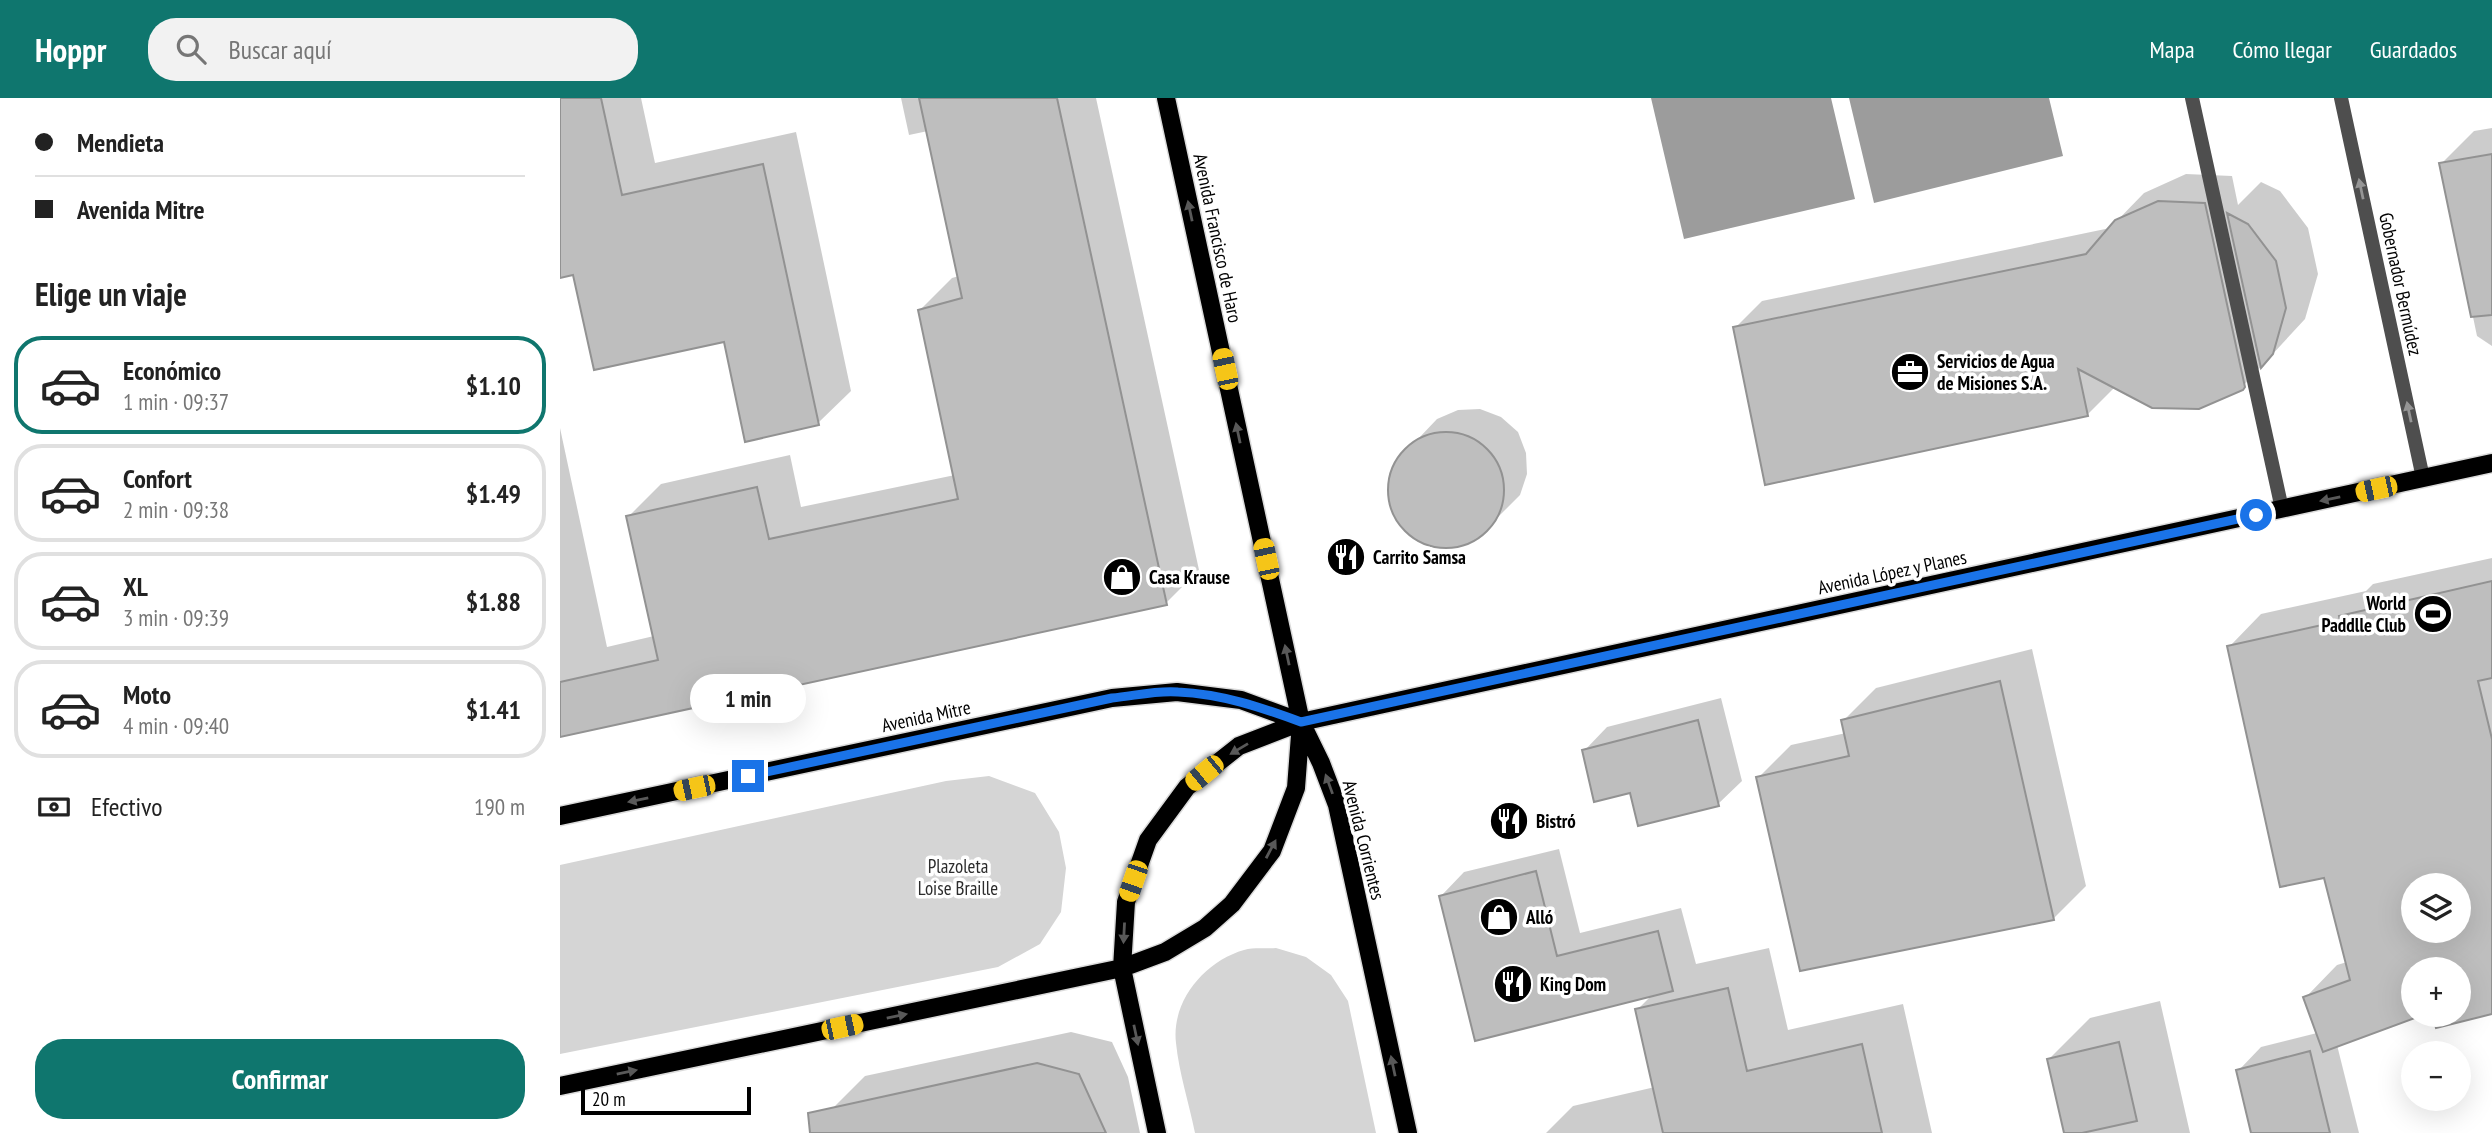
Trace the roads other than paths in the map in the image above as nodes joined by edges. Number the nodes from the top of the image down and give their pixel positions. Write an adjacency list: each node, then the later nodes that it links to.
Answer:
1 (1166, 98): 7 (main road, Avenida Francisco de Haro, one-way to 1)
2 (2192, 98): 6 (street)
3 (2341, 98): 5 (street, Gobernador Bermúdez, one-way to 3)
4 (2492, 463): 5 (main road, Avenida López y Planes)
5 (2423, 478): 6 (main road, Avenida López y Planes, one-way to 6)
6 (2282, 509): 7 (main road, Avenida López y Planes)
7 (1301, 722): 8 (main road, Avenida Mitre, one-way to 8); 9 (main road, Avenida Francisco de Haro, one-way to 7); 9 (main road, one-way to 9); 12 (main road, Avenida Corrientes, one-way to 7)
8 (560, 817)
9 (1122, 968): 10 (main road, one-way to 9); 11 (main road, one-way to 11)
10 (560, 1086)
11 (1157, 1133)
12 (1408, 1133)

